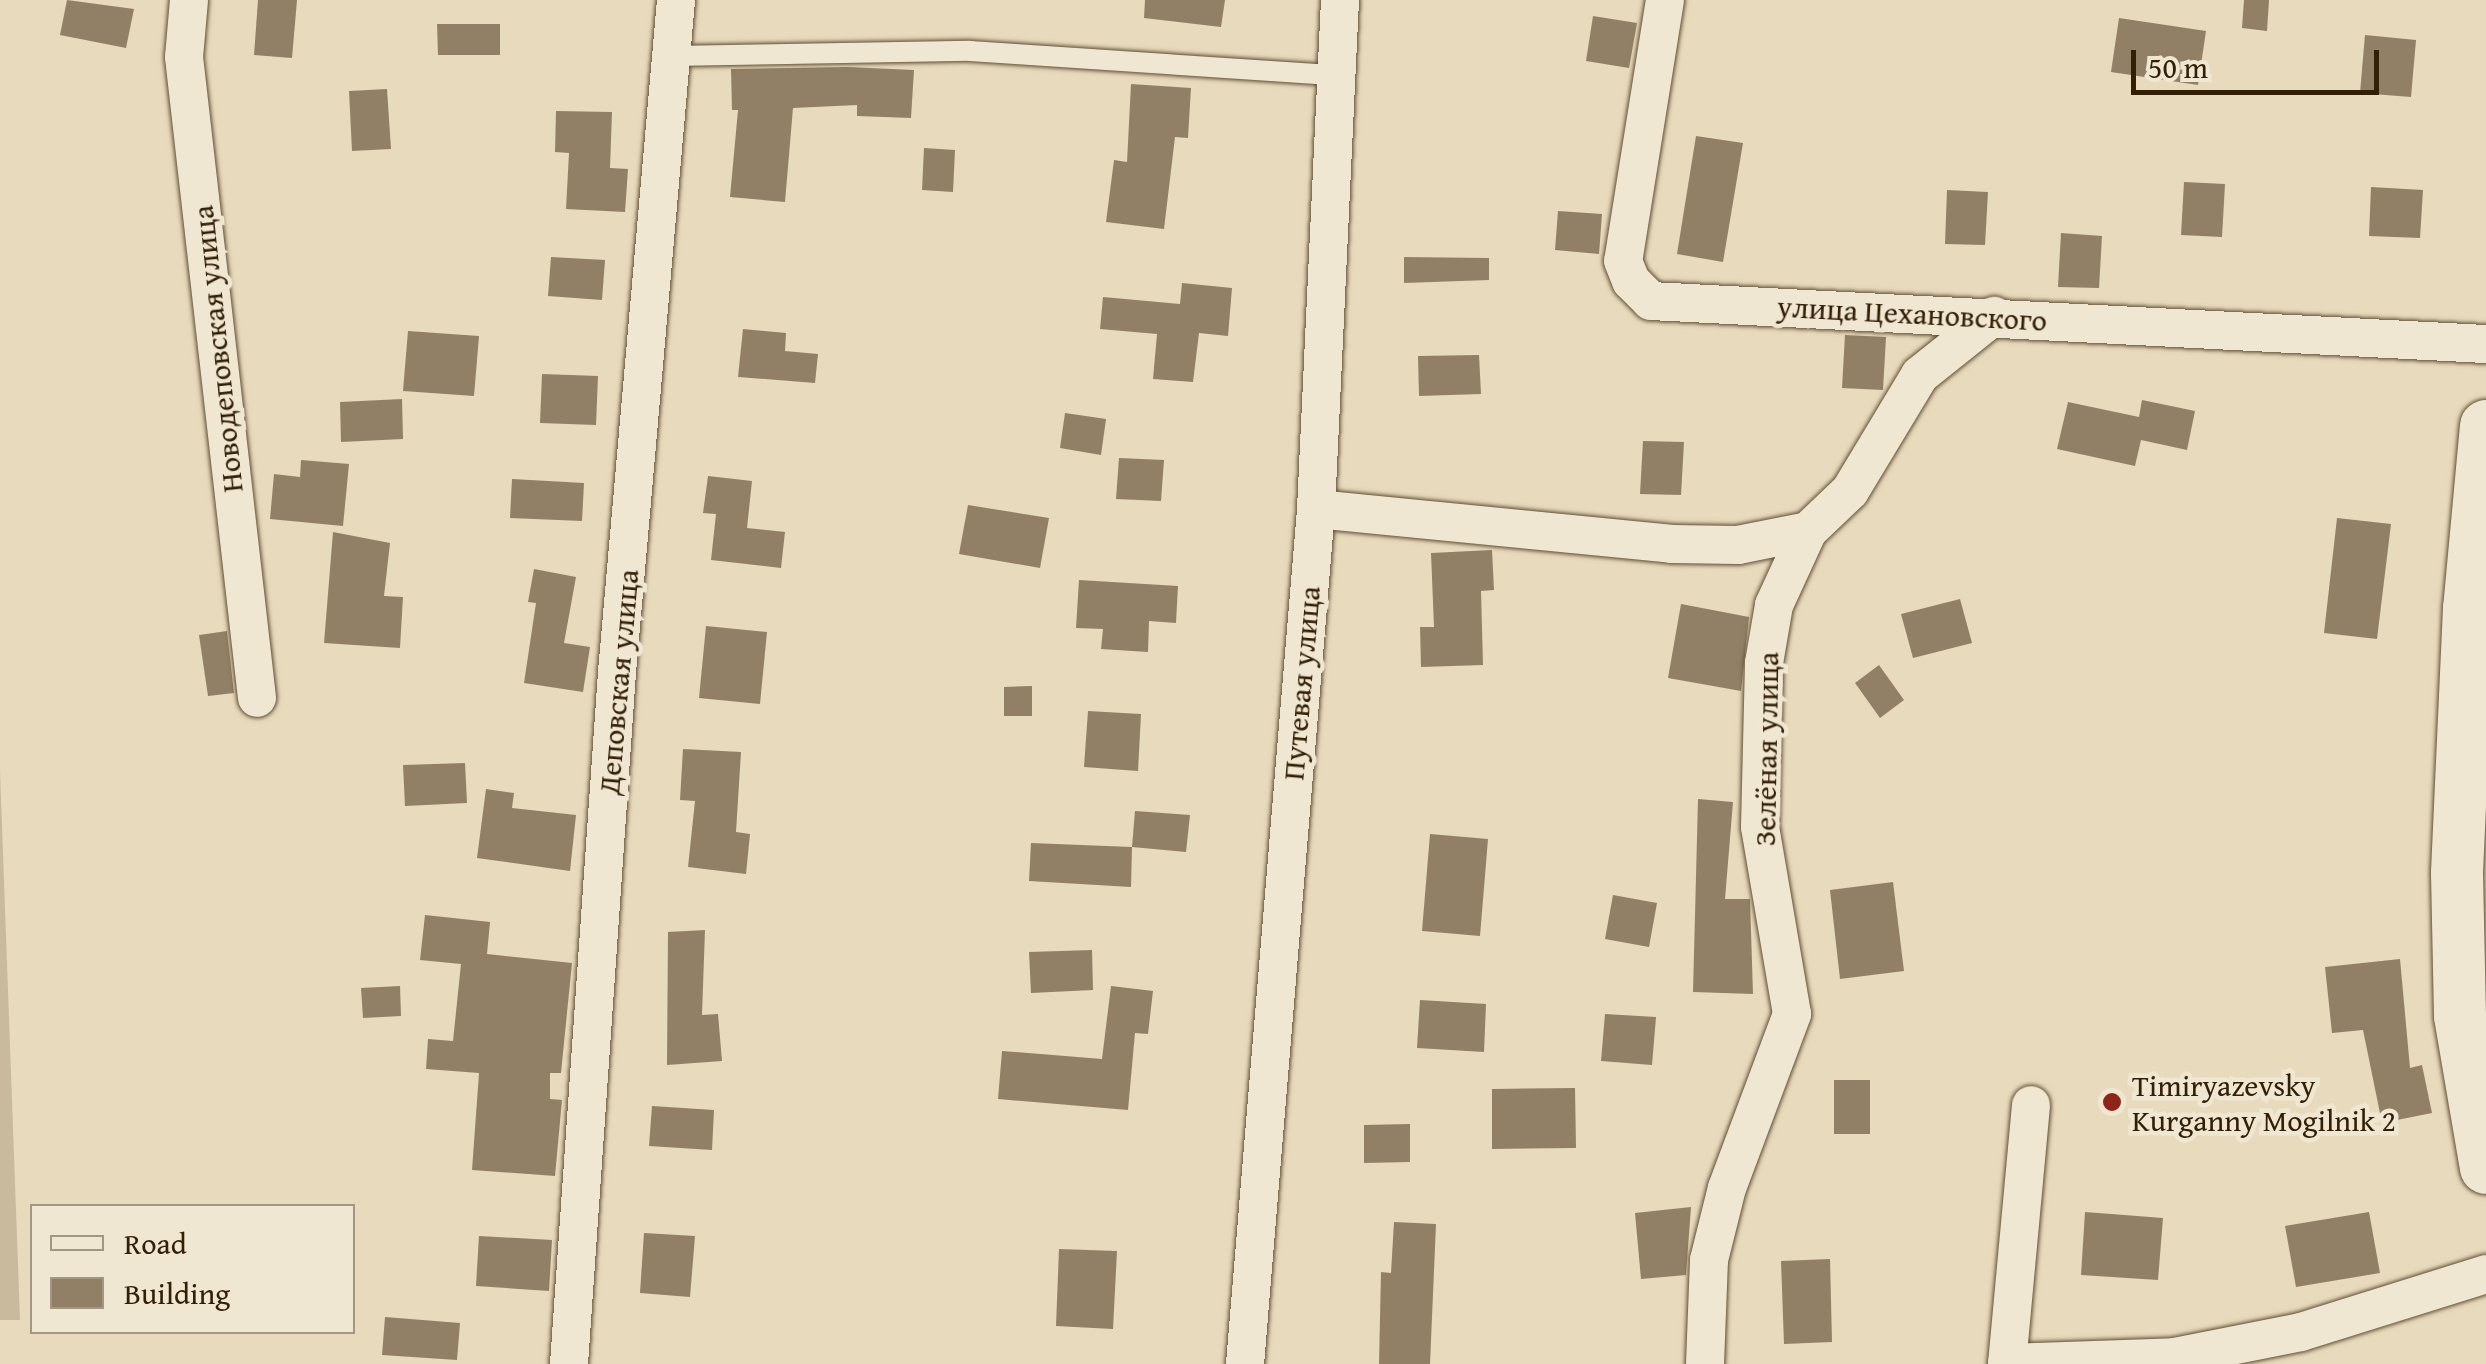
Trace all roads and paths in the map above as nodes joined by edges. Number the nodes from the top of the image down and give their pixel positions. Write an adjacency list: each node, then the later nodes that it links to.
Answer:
1 (189, 0): 13 (street, Новодеповская улица)
2 (676, 0): 5 (street, Деповская улица)
3 (1340, 0): 6 (street, Путевая улица)
4 (1665, 0): 7 (street, улица Цехановского)
5 (673, 56): 6 (lane); 17 (street, Деповская улица)
6 (1336, 75): 10 (street, Путевая улица)
7 (1994, 316): 8 (street, улица Цехановского); 12 (street, Зелёная улица)
8 (2486, 344)
9 (2486, 426): 11 (street)
10 (1316, 509): 12 (street); 18 (street, Путевая улица)
11 (2482, 517): 15 (street)
12 (1808, 531): 19 (street, Зелёная улица)
13 (257, 698)
14 (2031, 1105): 20 (street)
15 (2486, 1168)
16 (2486, 1274): 20 (street)
17 (569, 1364)
18 (1245, 1364)
19 (1706, 1364)
20 (2007, 1364)

